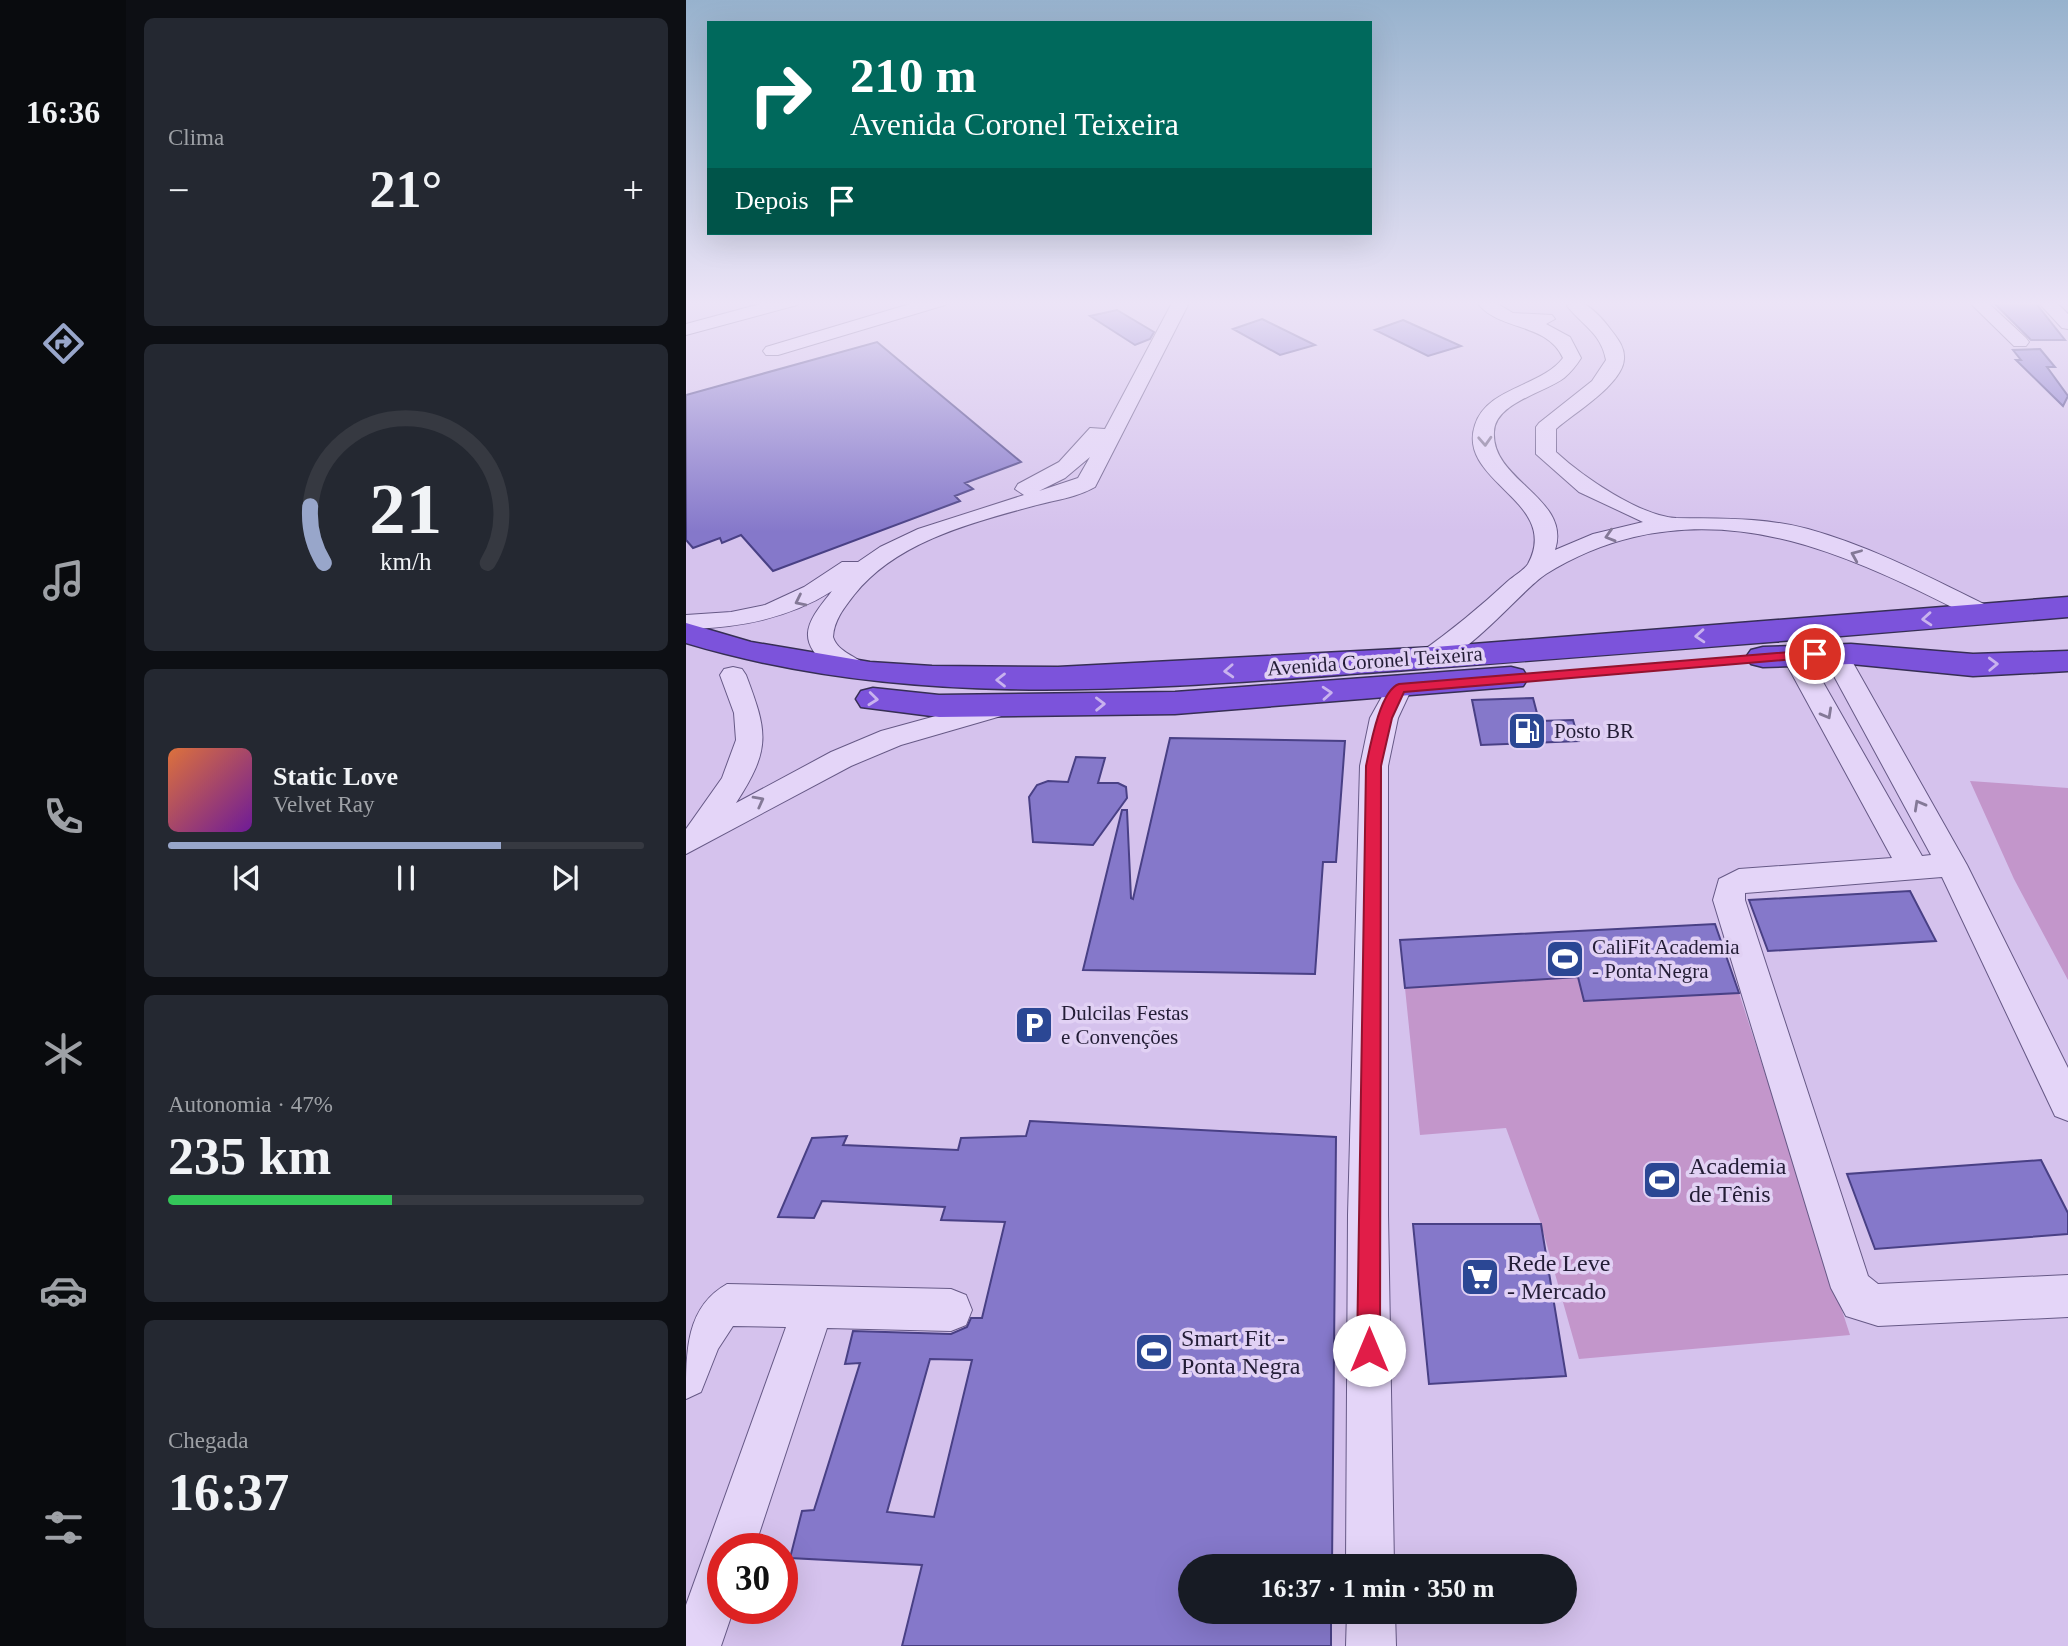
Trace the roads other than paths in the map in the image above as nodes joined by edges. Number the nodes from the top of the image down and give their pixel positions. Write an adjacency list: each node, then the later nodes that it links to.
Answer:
1 (1132, 378): 5 (street)
2 (1142, 378): 6 (street)
3 (1548, 378): 9 (street, one-way to 9)
4 (1607, 378): 8 (street)
5 (1067, 468): 6 (street); 7 (street)
6 (1092, 473): 7 (street)
7 (1049, 488): 12 (street, one-way to 12); 19 (street)
8 (1672, 525): 9 (street, one-way to 9); 11 (street, one-way to 8)
9 (1538, 568): 16 (street)
10 (2066, 609): 11 (highway, Avenida Coronel Teixeira)
11 (1984, 614): 16 (highway, Avenida Coronel Teixeira, one-way to 16)
12 (686, 622)
13 (686, 634): 19 (highway, Avenida Coronel Teixeira)
14 (1794, 654): 15 (highway, Avenida Coronel Teixeira); 21 (highway, Avenida Coronel Teixeira); 25 (street, one-way to 25)
15 (1835, 654): 18 (highway, Avenida Coronel Teixeira, one-way to 18); 24 (street, one-way to 15)
16 (1430, 658): 19 (highway, Avenida Coronel Teixeira, one-way to 19)
17 (686, 661): 20 (highway, Avenida Coronel Teixeira)
18 (2068, 661)
19 (858, 671)
20 (733, 675): 22 (highway, Avenida Coronel Teixeira, one-way to 22); 23 (street)
21 (1399, 688): 22 (highway, Avenida Coronel Teixeira, one-way to 21); 32 (street)
22 (1005, 706): 23 (street, one-way to 22)
23 (693, 838)
24 (1952, 865): 25 (street); 26 (street)
25 (1912, 866): 27 (street)
26 (2068, 1105)
27 (2068, 1296)
28 (813, 1309): 29 (street); 30 (street); 31 (street)
29 (951, 1310)
30 (686, 1377)
31 (736, 1533)
32 (1370, 1554)
33 (707, 1615): 35 (street)
34 (1371, 1624): 36 (street)
35 (696, 1646)
36 (1371, 1646)

